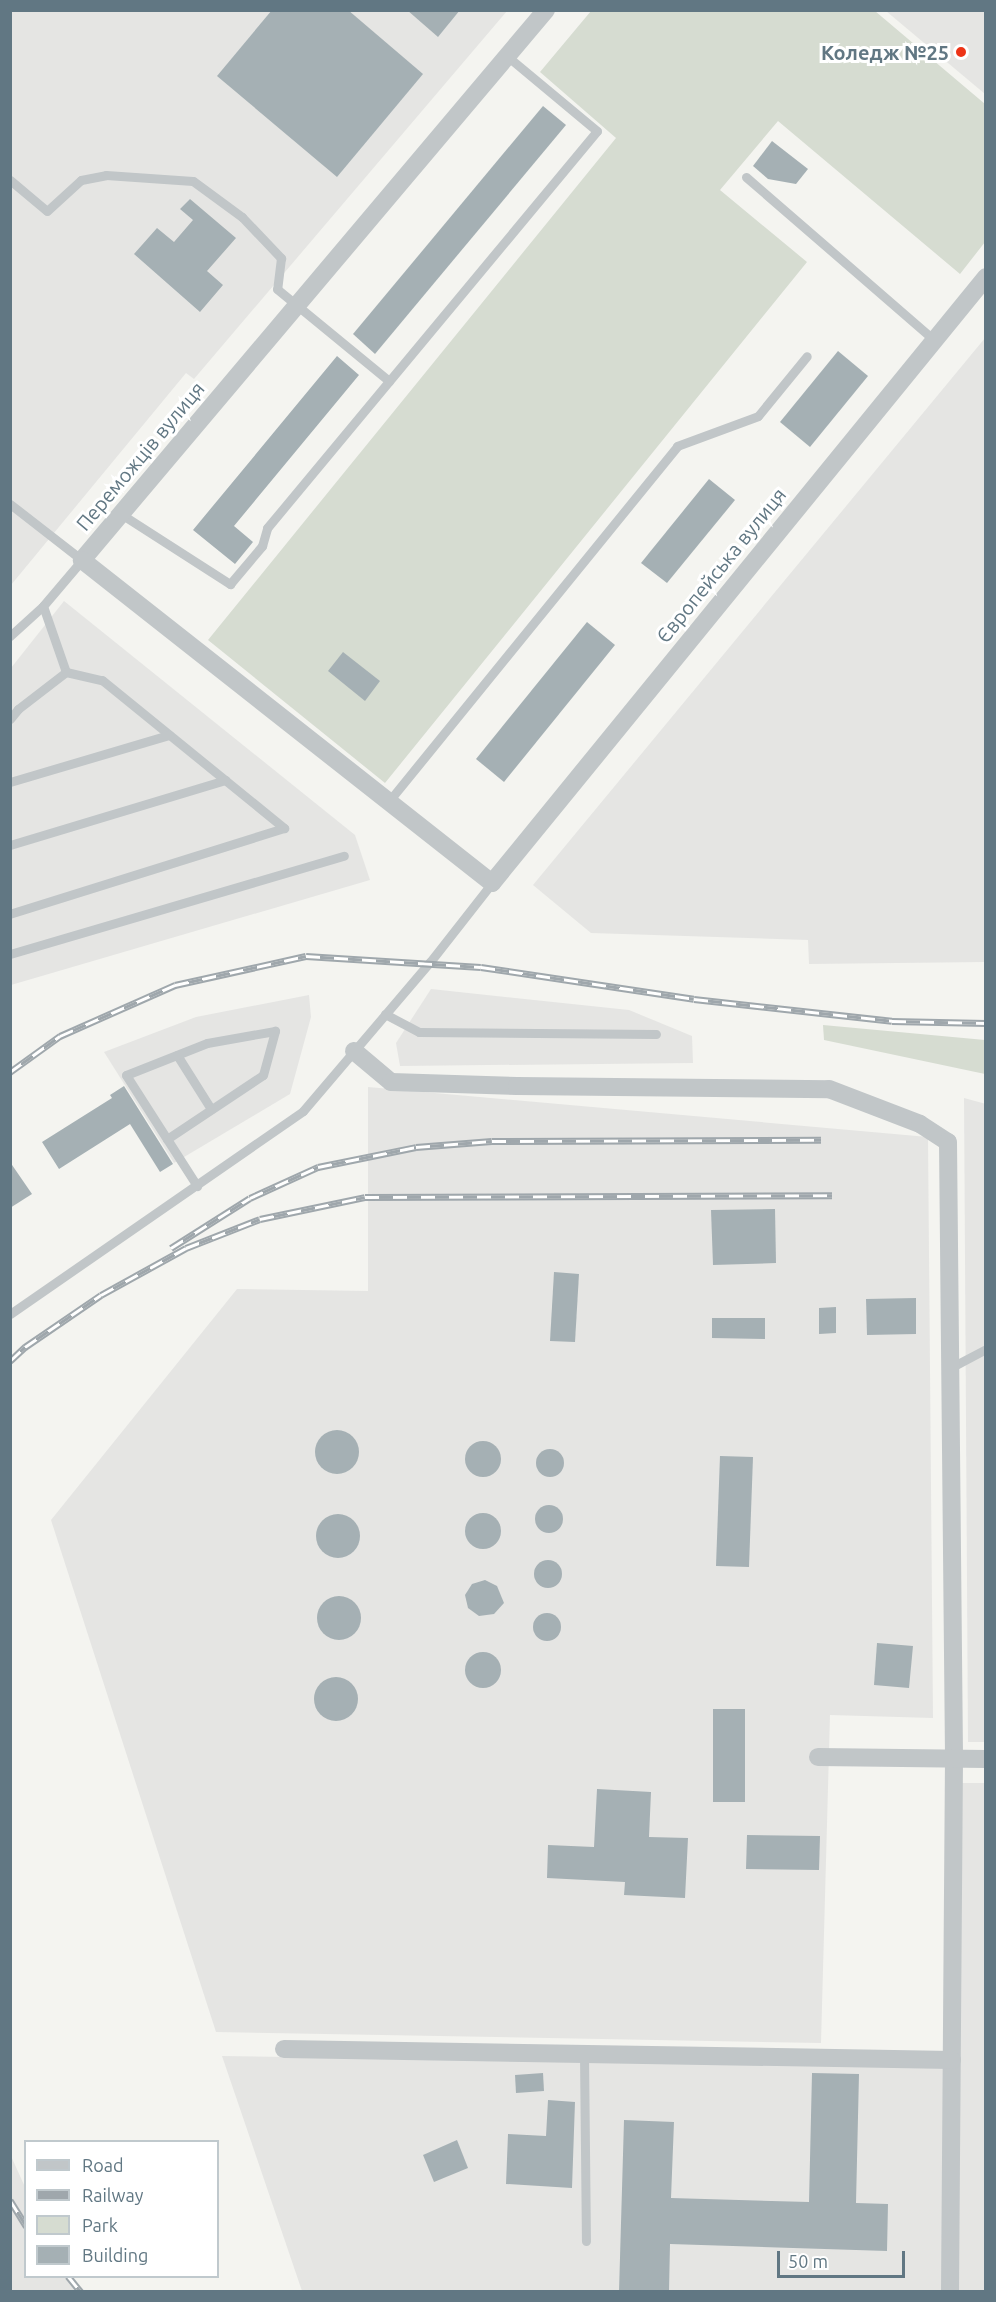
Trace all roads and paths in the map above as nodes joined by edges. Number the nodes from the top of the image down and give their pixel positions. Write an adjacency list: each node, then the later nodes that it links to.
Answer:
1 (546, 10): 2 (street, Переможців вулиця)
2 (507, 56): 6 (street, Переможців вулиця); 9 (lane)
3 (746, 177): 7 (lane)
4 (10, 180): 6 (lane)
5 (986, 277): 7 (street, Європейська вулиця)
6 (297, 305): 9 (lane); 11 (street, Переможців вулиця)
7 (934, 340): 23 (street, Європейська вулиця)
8 (807, 356): 20 (lane)
9 (389, 381): 11 (lane)
10 (10, 504): 12 (lane)
11 (121, 514): 12 (street, Переможців вулиця)
12 (82, 560): 13 (lane); 20 (street, Переможців вулиця)
13 (44, 606): 14 (lane); 15 (lane)
14 (10, 636)
15 (66, 672): 16 (lane); 17 (lane)
16 (10, 719)
17 (169, 735): 18 (lane); 19 (lane)
18 (225, 780): 21 (lane); 24 (lane)
19 (10, 782)
20 (389, 801): 23 (street, Переможців вулиця)
21 (10, 845)
22 (344, 856): 25 (lane)
23 (492, 883): 26 (lane)
24 (10, 914)
25 (10, 954)
26 (385, 1014): 27 (lane); 28 (lane)
27 (656, 1034)
28 (354, 1051): 32 (lane); 35 (street)
29 (177, 1055): 30 (lane); 30 (lane); 31 (lane)
30 (211, 1109): 31 (lane)
31 (167, 1139): 32 (lane)
32 (197, 1186): 33 (lane)
33 (10, 1314)
34 (986, 1349): 35 (lane)
35 (950, 1368): 37 (street)
36 (818, 1756): 37 (street)
37 (954, 1759): 38 (street); 41 (street)
38 (986, 1759)
39 (284, 2049): 40 (street)
40 (584, 2054): 41 (street); 42 (lane)
41 (952, 2060): 43 (street)
42 (586, 2241)
43 (950, 2292)

